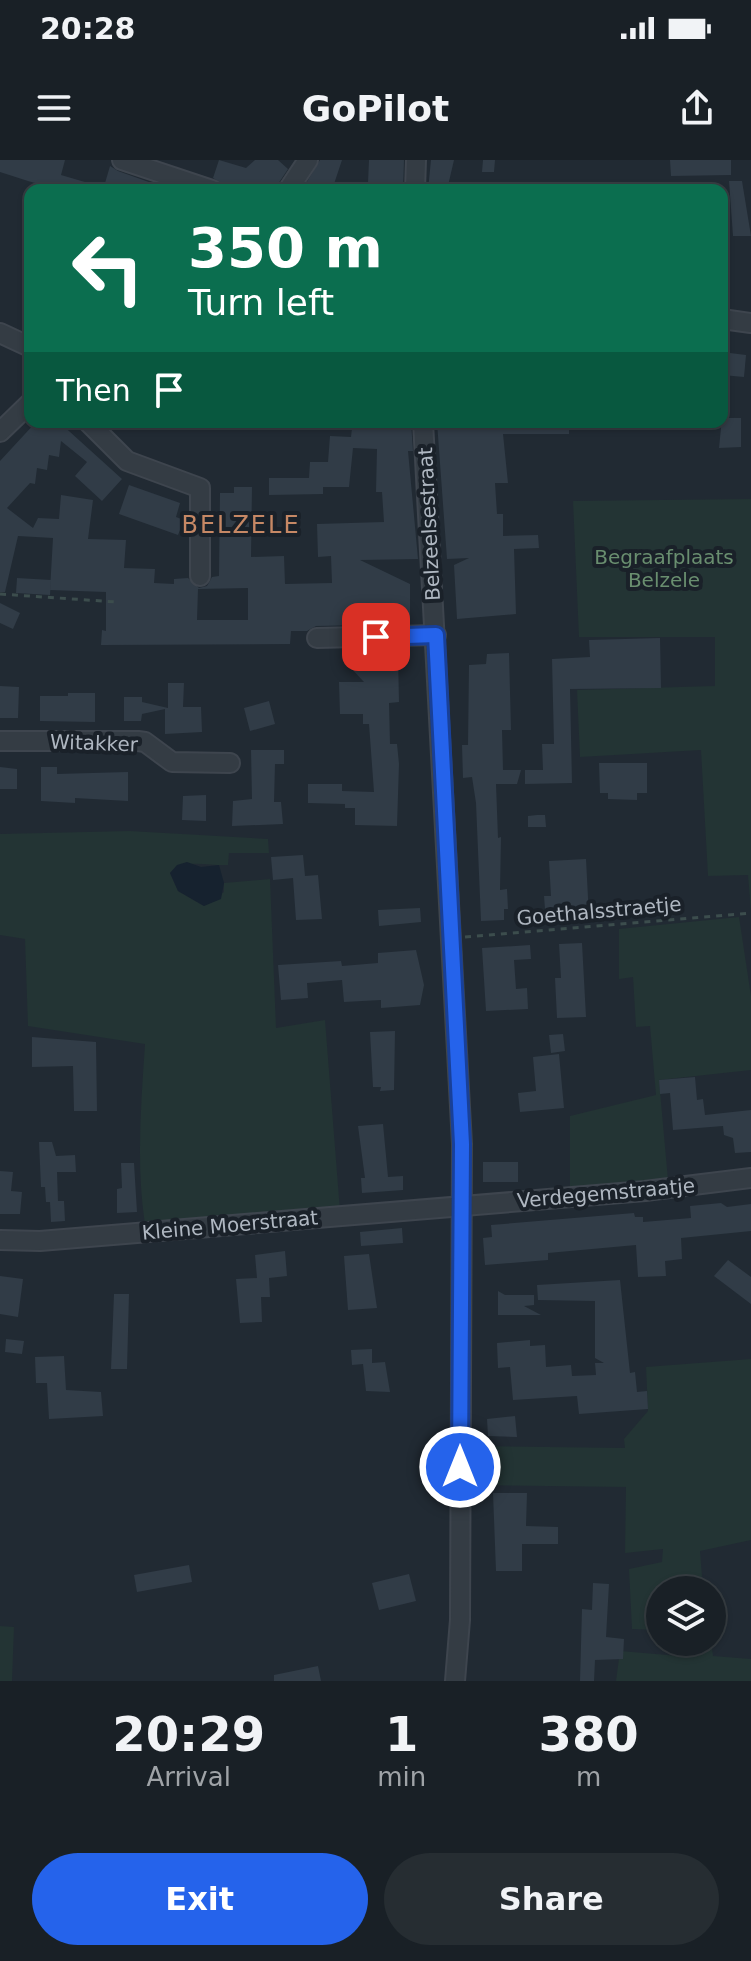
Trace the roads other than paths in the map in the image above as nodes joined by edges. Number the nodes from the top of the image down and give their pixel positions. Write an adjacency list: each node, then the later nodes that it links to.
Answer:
1 (122, 160): 4 (street)
2 (308, 160): 5 (street)
3 (416, 160): 6 (street)
4 (194, 184)
5 (292, 184)
6 (415, 184)
7 (728, 320): 8 (street)
8 (751, 323)
9 (0, 333): 10 (street)
10 (24, 344)
11 (24, 409): 14 (street)
12 (94, 428): 15 (street)
13 (423, 428): 16 (street, Belzeelsestraat)
14 (0, 432)
15 (200, 576)
16 (436, 635): 17 (street); 21 (street, Belzeelsestraat)
17 (317, 638)
18 (0, 741): 19 (street, Witakker)
19 (230, 763)
20 (751, 1178): 21 (street, Verdegemstraatje)
21 (460, 1206): 22 (street, Kleine Moerstraat); 23 (street, Belzeelsestraat)
22 (0, 1240)
23 (455, 1681)

